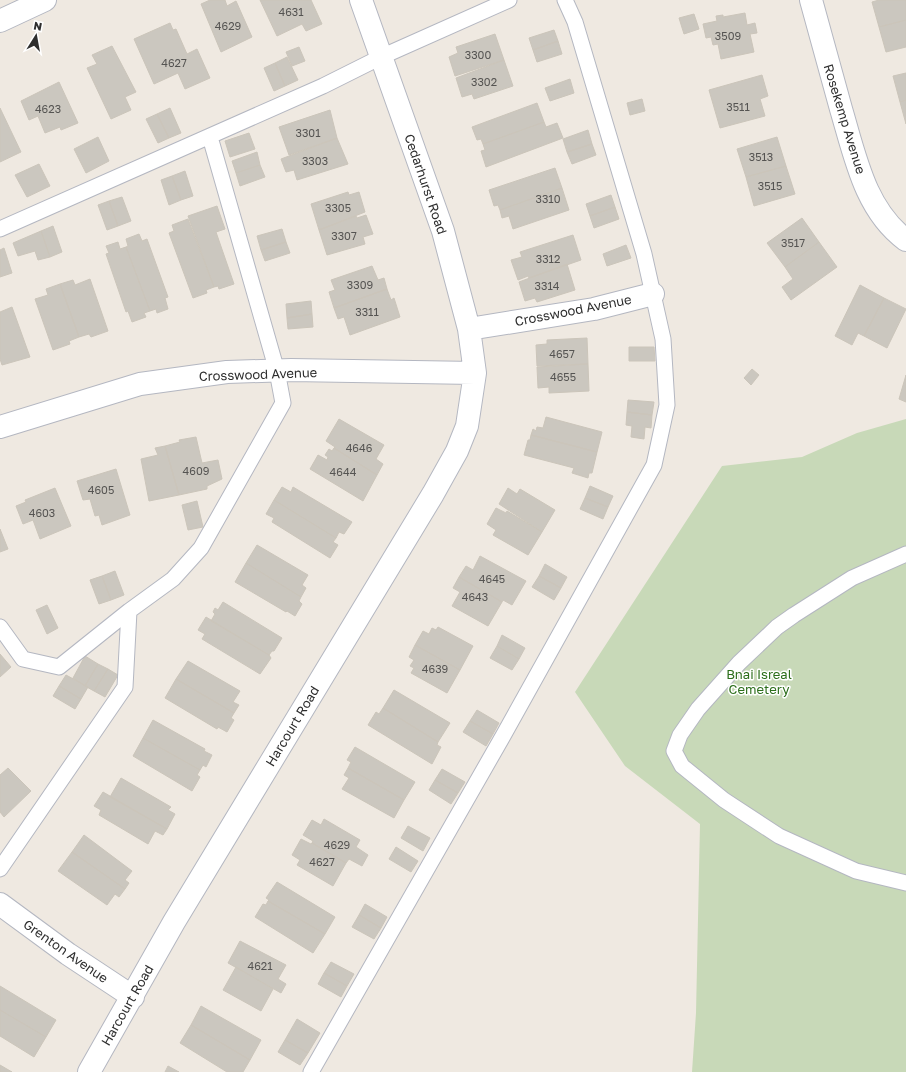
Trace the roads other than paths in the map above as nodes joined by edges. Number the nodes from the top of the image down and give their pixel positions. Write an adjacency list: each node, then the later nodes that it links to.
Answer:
1 (45, 0): 6 (street)
2 (361, 0): 7 (street, Cedarhurst Road)
3 (509, 0): 7 (lane)
4 (565, 0): 11 (lane)
5 (811, 0): 10 (street, Rosekemp Avenue)
6 (0, 21)
7 (381, 57): 8 (lane); 12 (street, Cedarhurst Road)
8 (210, 137): 9 (lane); 13 (lane)
9 (0, 229)
10 (900, 236)
11 (653, 294): 12 (street, Crosswood Avenue); 24 (lane)
12 (469, 329): 14 (street, Cedarhurst Road)
13 (277, 371): 14 (street, Crosswood Avenue); 15 (street, Crosswood Avenue); 17 (lane)
14 (475, 373): 22 (street, Harcourt Road)
15 (0, 427)
16 (906, 554): 20 (lane)
17 (129, 610): 18 (lane); 19 (lane)
18 (0, 627)
19 (0, 869)
20 (906, 883)
21 (0, 904): 22 (street, Grenton Avenue)
22 (133, 997): 23 (street, Harcourt Road)
23 (89, 1072)
24 (311, 1072)

